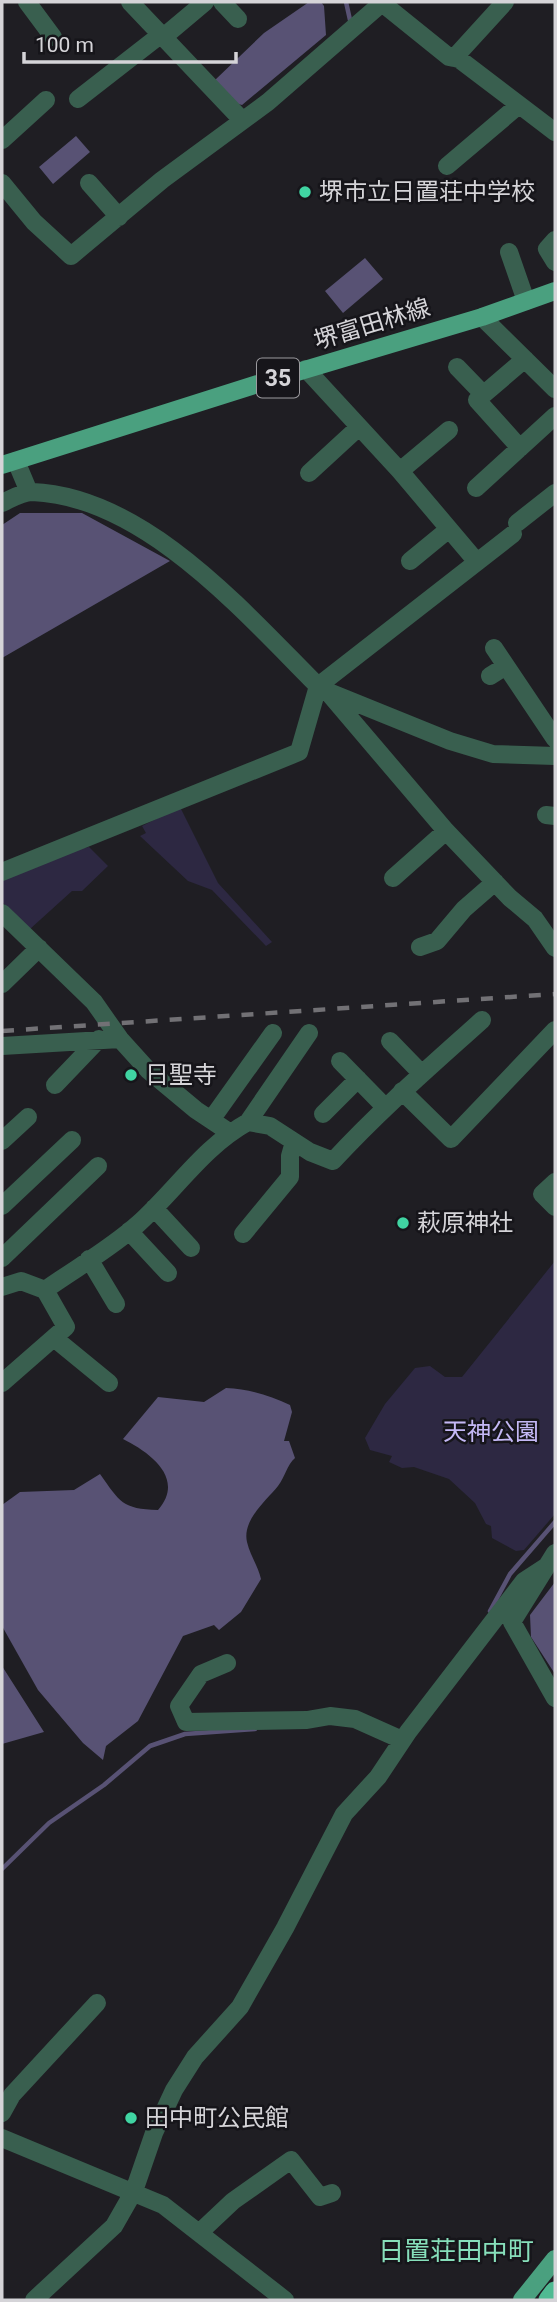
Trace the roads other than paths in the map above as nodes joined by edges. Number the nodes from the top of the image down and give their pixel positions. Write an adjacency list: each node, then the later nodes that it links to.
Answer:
1 (27, 2): 9 (street)
2 (130, 2): 8 (street)
3 (205, 2): 8 (street)
4 (222, 2): 7 (street)
5 (383, 2): 10 (street); 14 (street)
6 (505, 2): 10 (street)
7 (237, 19)
8 (159, 36): 11 (street); 14 (street)
9 (53, 37)
10 (454, 58): 13 (street)
11 (78, 99)
12 (46, 100): 16 (street)
13 (519, 106): 15 (street); 17 (street)
14 (242, 120): 20 (street)
15 (555, 132)
16 (2, 140)
17 (453, 156)
18 (2, 183): 20 (street)
19 (89, 183): 20 (street)
20 (118, 216)
21 (555, 240): 23 (street)
22 (509, 252): 25 (street)
23 (555, 261)
24 (555, 290): 25 (main road, 堺富田林線 / 35)
25 (526, 301): 26 (main road, 堺富田林線 / 35)
26 (482, 317): 27 (street); 29 (main road, 堺富田林線 / 35)
27 (525, 359): 30 (street); 31 (street)
28 (457, 367): 31 (street)
29 (306, 369): 33 (street); 36 (main road, 堺富田林線 / 35)
30 (555, 389)
31 (483, 394): 35 (street)
32 (555, 416): 35 (street)
33 (359, 427): 37 (street); 38 (street)
34 (449, 430): 37 (street)
35 (520, 448): 39 (street)
36 (9, 463): 40 (street)
37 (400, 471): 43 (street)
38 (309, 473)
39 (476, 488)
40 (29, 492): 42 (street); 49 (street)
41 (555, 493): 45 (street)
42 (2, 503)
43 (449, 529): 44 (street); 45 (street)
44 (410, 561)
45 (477, 562): 49 (street)
46 (494, 648): 47 (street)
47 (506, 666): 48 (street); 50 (street)
48 (490, 676)
49 (322, 688): 51 (street); 52 (street); 53 (street)
50 (555, 739)
51 (555, 756)
52 (446, 831): 54 (street); 55 (street)
53 (2, 872)
54 (393, 878)
55 (495, 882): 57 (street); 59 (street)
56 (2, 913): 58 (street)
57 (420, 947)
58 (39, 948): 60 (street); 65 (street)
59 (555, 948)
60 (2, 984)
61 (482, 1020): 70 (street)
62 (555, 1030): 73 (street)
63 (309, 1032): 78 (street)
64 (273, 1033): 77 (street)
65 (120, 1039): 66 (street); 77 (street)
66 (99, 1040): 68 (street); 72 (street)
67 (390, 1041): 70 (street)
68 (2, 1046)
69 (340, 1061): 71 (street)
70 (422, 1073): 73 (street)
71 (358, 1079): 74 (street); 75 (street)
72 (55, 1084)
73 (402, 1091): 74 (street)
74 (385, 1107): 82 (street)
75 (323, 1114)
76 (28, 1117): 81 (street)
77 (211, 1120): 79 (street)
78 (248, 1122): 79 (street); 82 (street)
79 (229, 1132): 87 (street)
80 (72, 1140): 85 (street)
81 (2, 1141)
82 (294, 1142): 89 (street)
83 (98, 1166): 91 (street)
84 (555, 1182): 86 (street)
85 (2, 1206)
86 (555, 1207)
87 (154, 1208): 88 (street); 90 (street)
88 (129, 1230): 92 (street); 93 (street)
89 (243, 1234)
90 (191, 1248)
91 (2, 1259): 94 (street)
92 (89, 1259): 96 (street); 97 (street)
93 (168, 1273)
94 (21, 1281): 95 (street); 96 (street)
95 (2, 1287)
96 (46, 1290): 98 (street)
97 (116, 1304)
98 (54, 1338): 99 (street); 100 (street)
99 (2, 1383)
100 (109, 1383)
101 (551, 1559): 103 (street); 104 (street)
102 (227, 1663): 104 (street)
103 (555, 1698)
104 (402, 1740): 108 (street)
105 (97, 2003): 106 (street)
106 (2, 2113)
107 (2, 2138): 108 (street)
108 (134, 2191): 110 (street); 113 (street)
109 (332, 2193): 110 (street)
110 (198, 2233): 114 (street)
111 (555, 2259): 115 (main road)
112 (555, 2292): 116 (highway)
113 (34, 2300)
114 (285, 2300)
115 (522, 2300)
116 (549, 2300)

